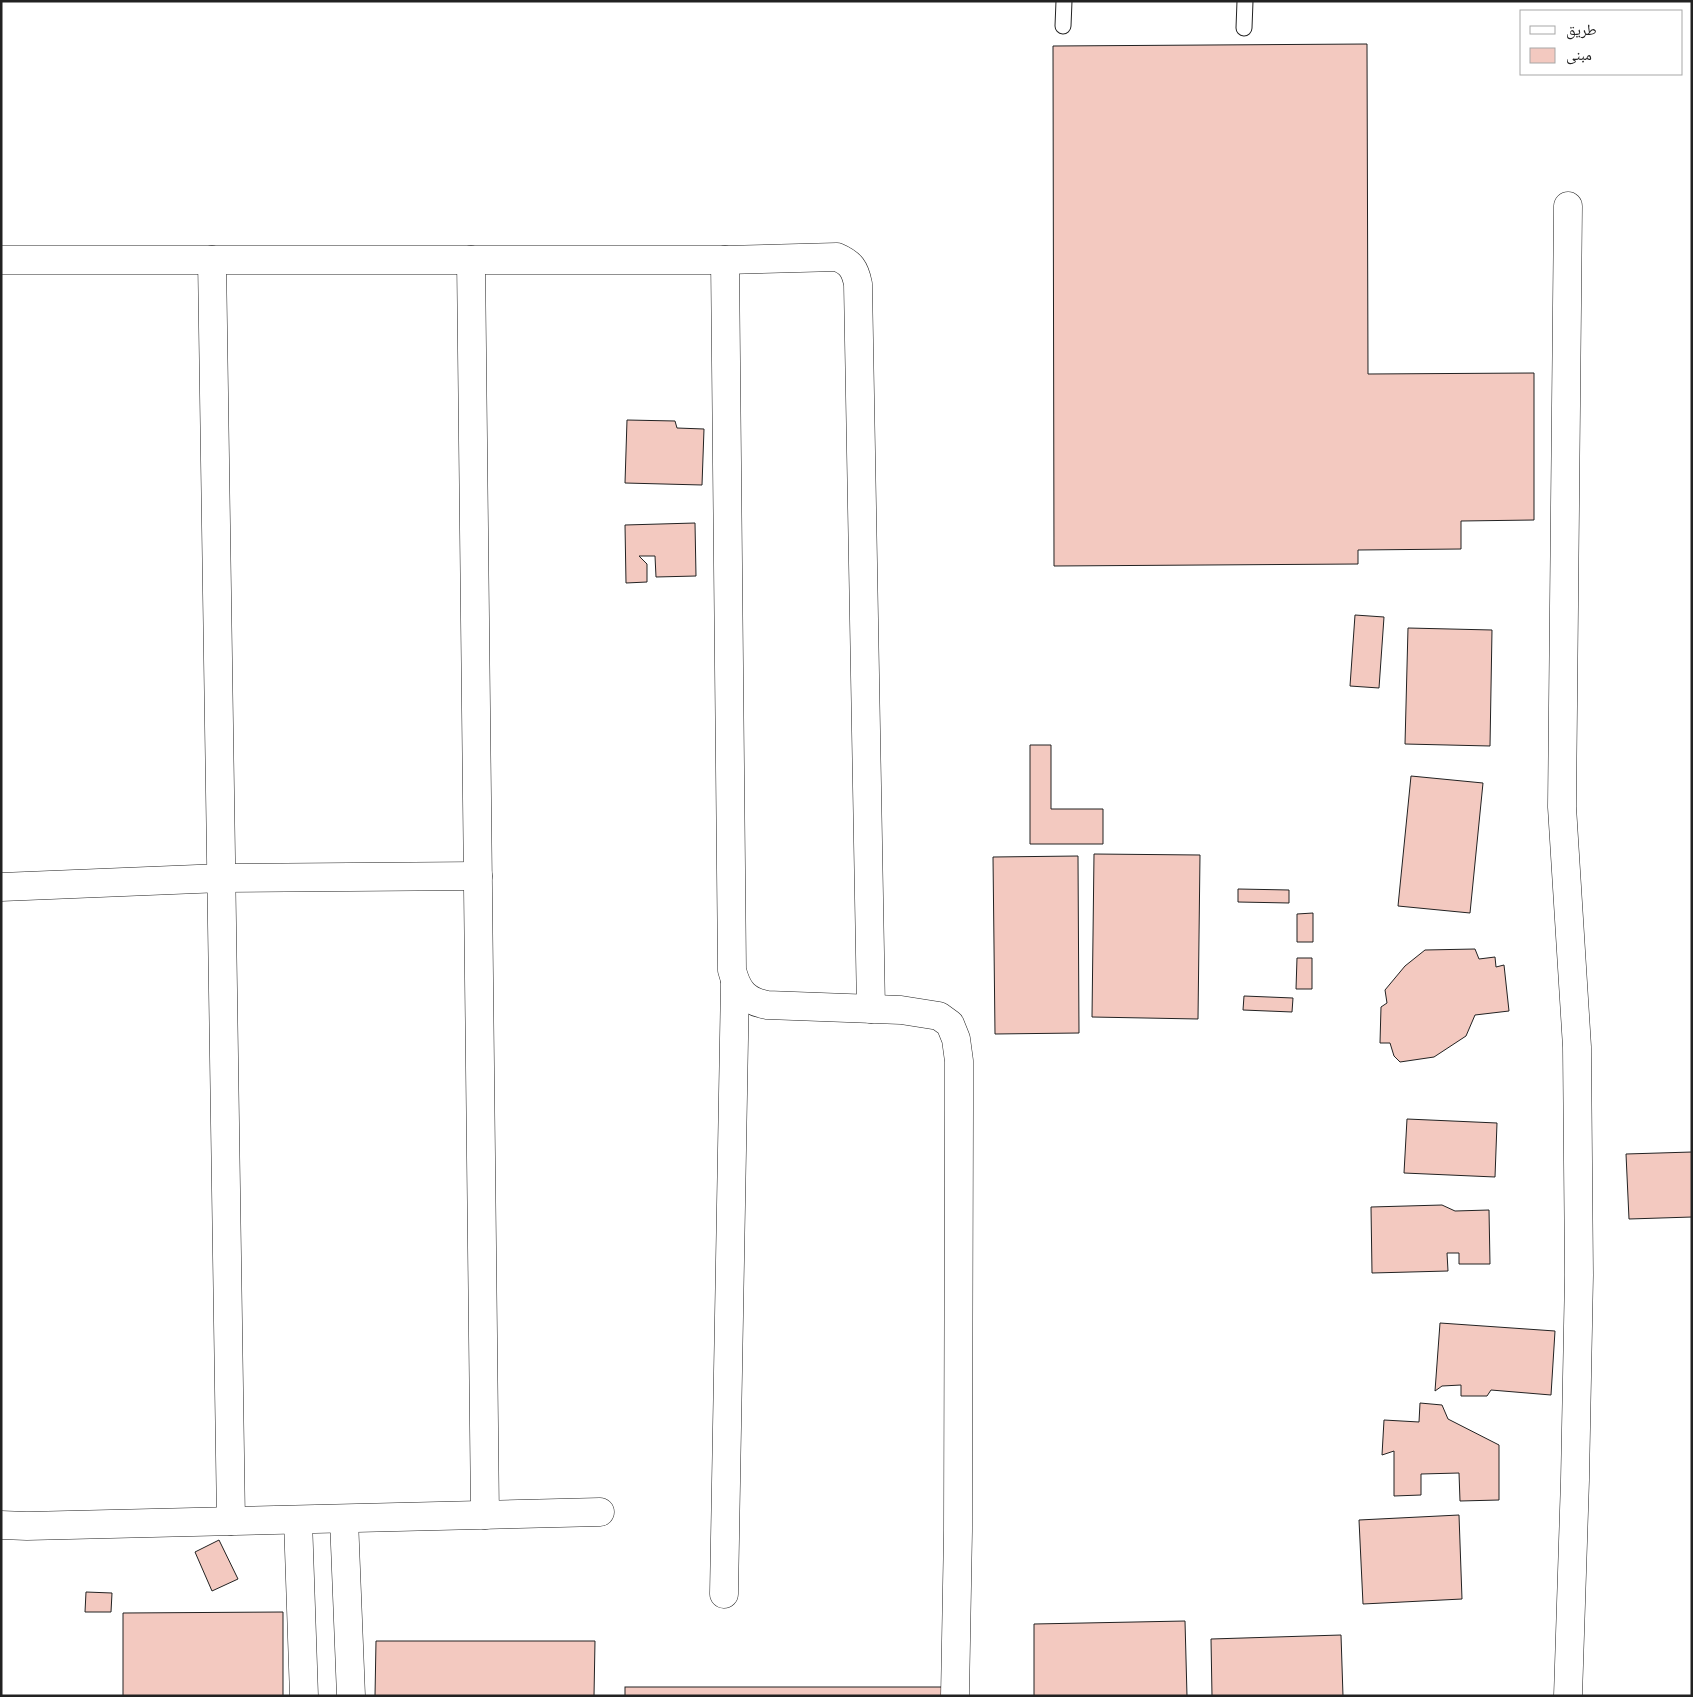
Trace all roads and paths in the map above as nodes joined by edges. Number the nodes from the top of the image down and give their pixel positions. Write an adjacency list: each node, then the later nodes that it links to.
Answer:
1 (1064, 1): 3 (lane)
2 (1245, 1): 4 (lane)
3 (1063, 26)
4 (1244, 28)
5 (1568, 206): 25 (street)
6 (1, 260): 7 (street)
7 (212, 260): 8 (street); 11 (street)
8 (471, 260): 9 (street); 10 (street)
9 (725, 260): 13 (street); 14 (street)
10 (478, 876): 11 (street); 16 (street)
11 (222, 878): 12 (street); 19 (street)
12 (1, 887)
13 (735, 983): 14 (street); 21 (street)
14 (871, 1009): 24 (street)
15 (600, 1512): 16 (street)
16 (485, 1515): 17 (street)
17 (344, 1519): 18 (street); 23 (street)
18 (298, 1520): 19 (street); 22 (street)
19 (231, 1522): 20 (street)
20 (1, 1525)
21 (724, 1594)
22 (304, 1696)
23 (350, 1696)
24 (955, 1696)
25 (1568, 1696)

